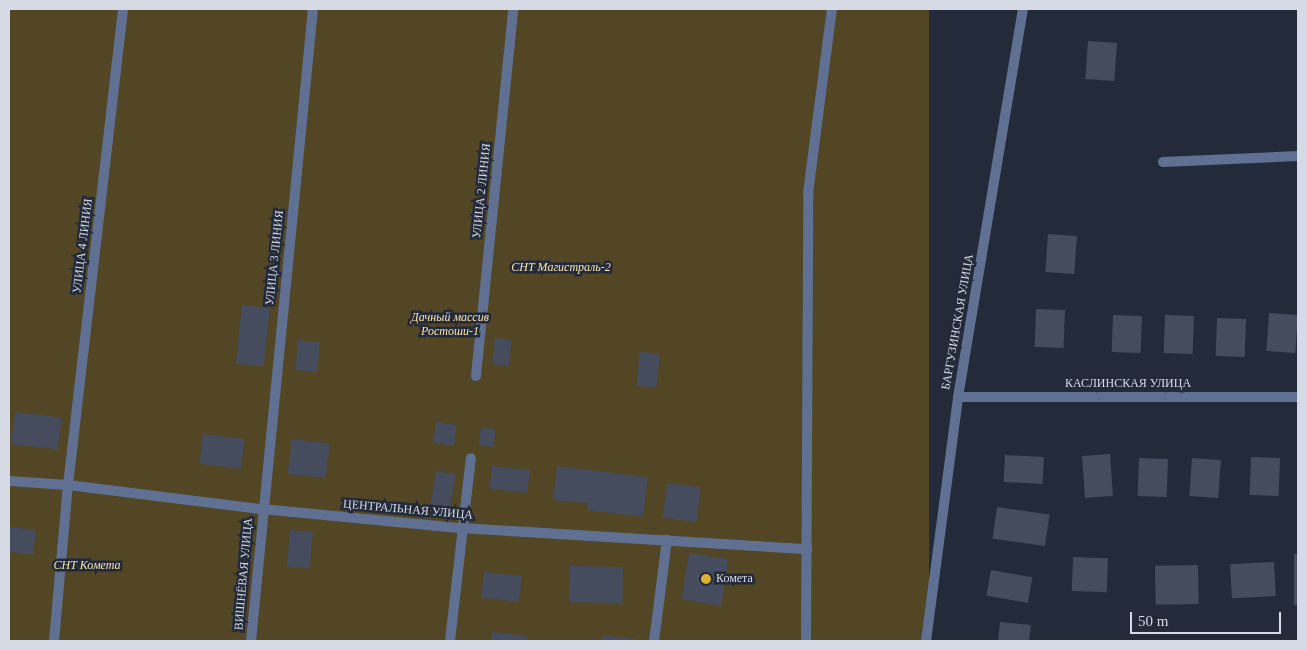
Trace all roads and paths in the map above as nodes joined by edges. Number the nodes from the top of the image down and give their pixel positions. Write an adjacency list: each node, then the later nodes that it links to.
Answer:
1 (123, 9): 13 (street, УЛИЦА 4 ЛИНИЯ)
2 (313, 9): 14 (street, УЛИЦА 3 ЛИНИЯ)
3 (513, 9): 8 (street, УЛИЦА 2 ЛИНИЯ)
4 (832, 9): 17 (street)
5 (1023, 9): 9 (street, БАРГУЗИНСКАЯ УЛИЦА)
6 (1298, 156): 7 (street)
7 (1163, 162)
8 (476, 376)
9 (958, 397): 10 (street, КАСЛИНСКАЯ УЛИЦА); 23 (street, БАРГУЗИНСКАЯ УЛИЦА)
10 (1298, 397)
11 (471, 458): 15 (street)
12 (9, 481): 13 (street, ЦЕНТРАЛЬНАЯ УЛИЦА)
13 (68, 485): 14 (street, ЦЕНТРАЛЬНАЯ УЛИЦА); 18 (street, УЛИЦА 4 ЛИНИЯ)
14 (262, 509): 15 (street, ЦЕНТРАЛЬНАЯ УЛИЦА); 19 (street, ВИШНЁВАЯ УЛИЦА)
15 (461, 528): 16 (street, ЦЕНТРАЛЬНАЯ УЛИЦА); 20 (street)
16 (667, 540): 17 (street, ЦЕНТРАЛЬНАЯ УЛИЦА); 21 (street)
17 (807, 549): 22 (street)
18 (54, 641)
19 (251, 641)
20 (450, 641)
21 (654, 641)
22 (806, 641)
23 (926, 641)

